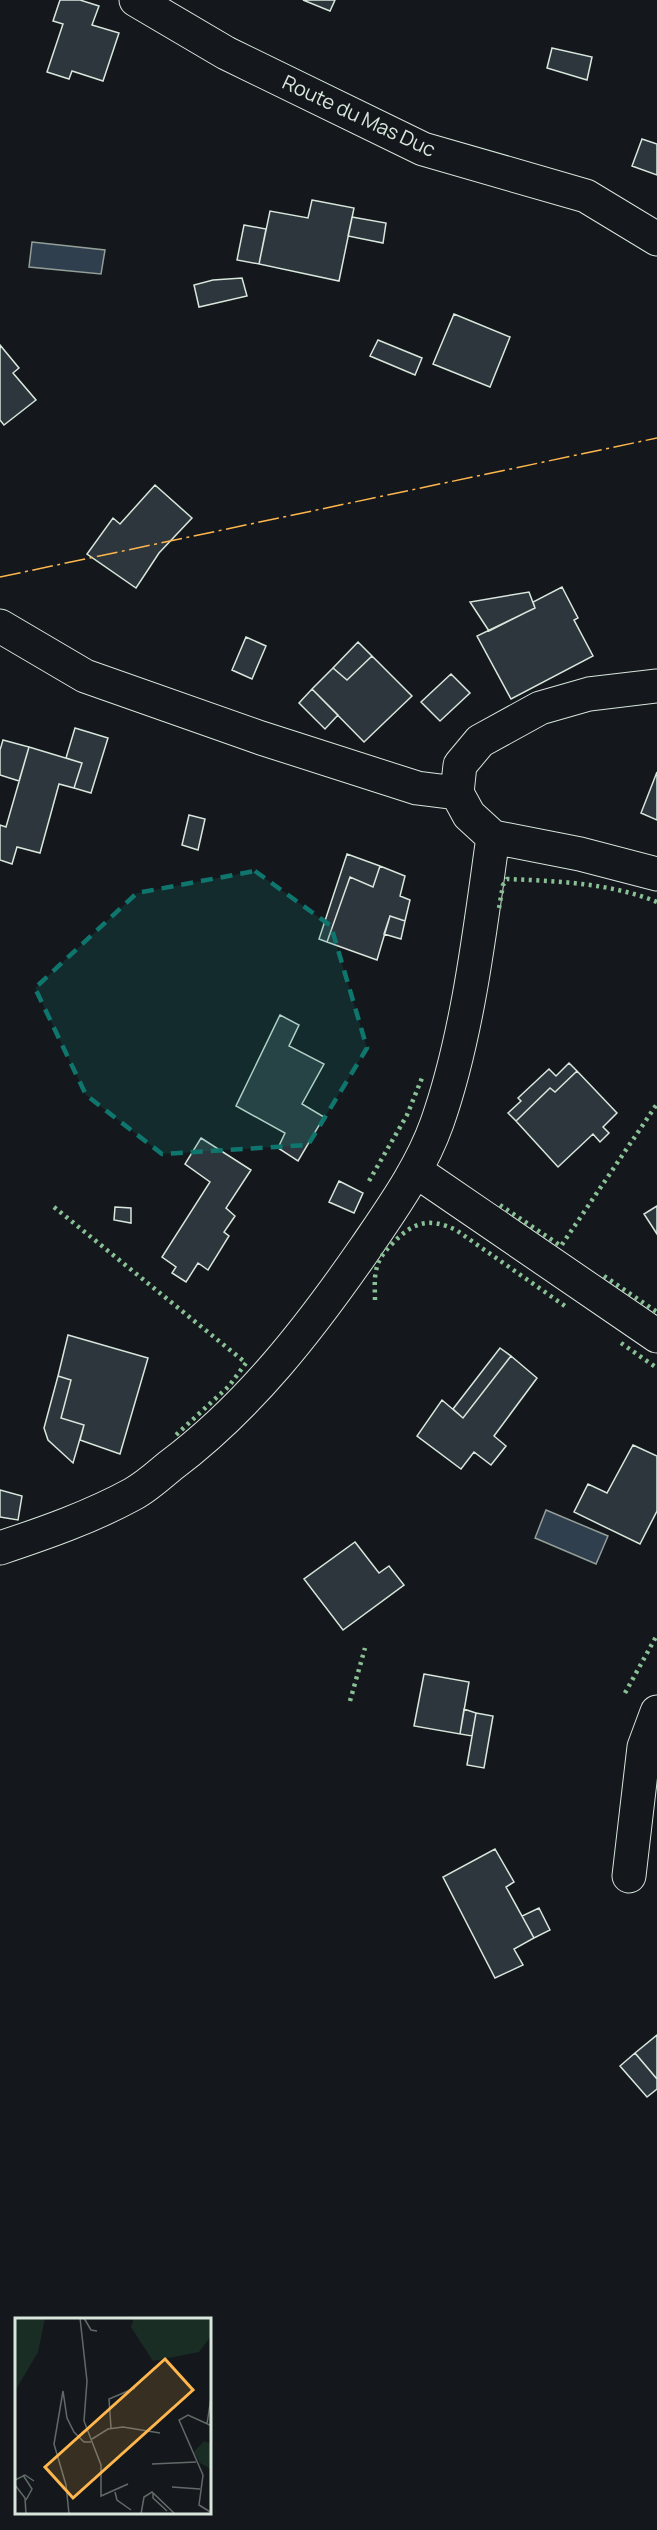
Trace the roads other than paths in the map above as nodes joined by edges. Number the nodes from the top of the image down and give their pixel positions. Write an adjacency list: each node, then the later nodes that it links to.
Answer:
1 (136, 0): 2 (street, Route du Mas Duc)
2 (657, 239)
3 (0, 626): 5 (street)
4 (657, 687): 5 (street)
5 (458, 793): 6 (street)
6 (493, 837): 7 (street); 8 (street)
7 (657, 874)
8 (416, 1171): 9 (street); 10 (street)
9 (657, 1336)
10 (0, 1548)
11 (657, 1712): 12 (street)
12 (629, 1876)

